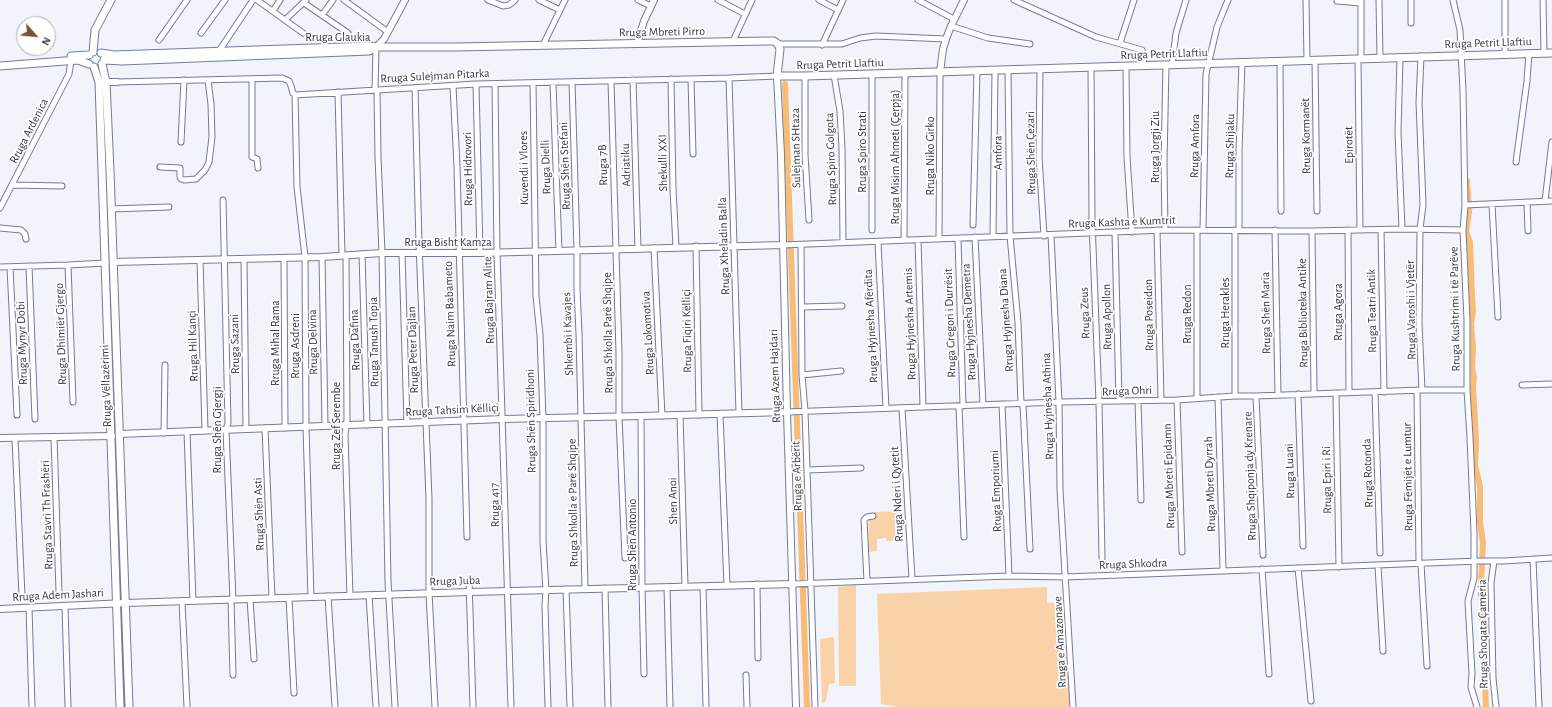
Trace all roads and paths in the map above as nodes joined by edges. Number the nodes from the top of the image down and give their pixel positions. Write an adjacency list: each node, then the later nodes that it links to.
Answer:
1 (187, 0): 50 (street)
2 (225, 0): 46 (street)
3 (253, 0): 59 (street)
4 (257, 0): 38 (street)
5 (280, 0): 38 (street)
6 (333, 0): 40 (street)
7 (344, 0): 45 (street)
8 (405, 0): 45 (street)
9 (488, 0): 10 (street)
10 (515, 0)
11 (539, 0): 36 (street)
12 (565, 0): 36 (street)
13 (638, 0): 35 (street)
14 (654, 0): 35 (street)
15 (718, 0): 39 (street)
16 (752, 0): 39 (street)
17 (819, 0): 37 (street)
18 (843, 0): 37 (street)
19 (918, 0): 41 (street)
20 (964, 0): 41 (street)
21 (1014, 0): 52 (street)
22 (1134, 0): 52 (street)
23 (1186, 0): 79 (street, Rruga Jorgji Ziu)
24 (1228, 0): 77 (street, Rruga Amfora)
25 (1306, 0): 73 (street)
26 (1379, 0): 68 (street)
27 (1411, 0): 43 (street)
28 (1453, 0): 66 (street, Rruga Kushtrimi i të Parëve)
29 (1505, 0): 61 (street)
30 (1543, 0): 63 (street)
31 (108, 1): 60 (main road)
32 (1337, 1): 33 (street)
33 (1361, 1): 70 (street, Epirotët)
34 (305, 2): 40 (street); 42 (street)
35 (651, 6): 53 (street)
36 (560, 10): 56 (street)
37 (838, 10): 57 (street)
38 (273, 11): 42 (street)
39 (745, 14): 51 (street)
40 (322, 16): 48 (street)
41 (954, 19): 44 (street)
42 (285, 20): 47 (street)
43 (1411, 23)
44 (951, 26): 49 (street); 55 (street)
45 (388, 32): 58 (street)
46 (201, 33)
47 (303, 33)
48 (348, 33)
49 (946, 39): 57 (street, Rruga Mbreti Pirro); 88 (street)
50 (159, 40)
51 (733, 41): 53 (main road, Rruga Mbreti Pirro); 54 (main road, Rruga Mbreti Pirro)
52 (1120, 43): 82 (street)
53 (637, 44): 56 (main road, Rruga Mbreti Pirro)
54 (778, 44): 57 (street, Rruga Mbreti Pirro); 92 (main road, Rruga Azem Hajdari)
55 (1030, 44)
56 (543, 45): 58 (main road, Rruga Mbreti Pirro)
57 (822, 45)
58 (376, 48): 59 (main road, Rruga Glaukia); 69 (main road, Rruga Glaukia); 111 (street, Rruga Tanush Topia)
59 (219, 51): 69 (main road, Rruga Glaukia)
60 (91, 53): 69 (main road); 71 (main road); 78 (main road)
61 (1505, 53): 62 (main road, Rruga Petrit Llaftiu); 66 (main road, Rruga Petrit Llaftiu)
62 (1529, 53): 63 (main road, Rruga Petrit Llaftiu); 117 (street)
63 (1544, 53): 64 (main road, Rruga Petrit Llaftiu)
64 (1552, 53)
65 (1421, 56): 66 (main road, Rruga Petrit Llaftiu); 67 (main road, Rruga Petrit Llaftiu); 138 (street, Rruga Varoshi i Vjetër)
66 (1460, 56): 127 (street, Rruga Kushtrimi i të Parëve)
67 (1400, 57): 68 (main road, Rruga Petrit Llaftiu); 137 (street)
68 (1380, 58): 70 (main road, Rruga Petrit Llaftiu)
69 (102, 59): 78 (main road); 102 (main road, Rruga Vëllazërimi)
70 (1359, 59): 74 (main road, Rruga Petrit Llaftiu); 146 (street, Epirotët)
71 (0, 61)
72 (71, 61): 78 (main road); 80 (main road); 120 (street, Rruga Ardenica)
73 (1307, 61): 74 (main road, Rruga Petrit Llaftiu); 76 (main road, Rruga Petrit Llaftiu)
74 (1315, 61): 132 (street, Rruga Kormanët)
75 (1242, 62): 76 (main road, Rruga Petrit Llaftiu); 77 (main road, Rruga Petrit Llaftiu); 143 (street, Rruga Shijaku)
76 (1280, 62): 131 (street)
77 (1207, 63): 79 (main road, Rruga Petrit Llaftiu); 136 (street, Rruga Amfora)
78 (91, 65): 191 (main road, Rruga Vëllazërimi)
79 (1169, 65): 82 (main road, Rruga Petrit Llaftiu); 141 (street, Rruga Jorgji Ziu)
80 (0, 66)
81 (1126, 66): 82 (main road, Rruga Petrit Llaftiu); 83 (main road, Rruga Petrit Llaftiu); 152 (street)
82 (1143, 66)
83 (1091, 67): 84 (main road, Rruga Petrit Llaftiu); 153 (street, Rruga Zeus)
84 (1040, 69): 85 (main road, Rruga Petrit Llaftiu); 157 (street, Rruga Shën Çezari)
85 (1008, 70): 87 (main road, Rruga Petrit Llaftiu); 156 (street, Amfora)
86 (977, 71): 87 (main road, Rruga Petrit Llaftiu); 88 (main road, Rruga Petrit Llaftiu); 134 (street)
87 (995, 71): 155 (street)
88 (940, 72): 89 (main road, Rruga Petrit Llaftiu); 160 (street, Rruga Niko Girko)
89 (905, 73): 90 (main road, Rruga Petrit Llaftiu); 162 (street, Rruga Misim Ahmeti (Çerpja))
90 (872, 74): 91 (main road, Rruga Petrit Llaftiu); 139 (street, Rruga Spiro Strati)
91 (834, 75): 93 (main road, Rruga Petrit Llaftiu); 164 (street, Rruga Spiro Golgota)
92 (777, 76): 93 (main road, Rruga Petrit Llaftiu); 94 (street, Rruga Sulejman Pitarka); 166 (street, Rruga Azem Hajdari)
93 (805, 76): 133 (street, Sulejman SHtaza)
94 (729, 78): 97 (street, Rruga Sulejman Pitarka); 169 (street, Rruga Xheladin Balla)
95 (252, 79): 99 (street); 113 (street); 119 (street)
96 (671, 79): 97 (street, Rruga Sulejman Pitarka); 100 (street, Rruga Sulejman Pitarka); 170 (street, Shekulli XXI)
97 (691, 79): 116 (street)
98 (184, 80): 99 (street); 103 (street); 114 (street)
99 (208, 80): 118 (street)
100 (633, 80): 101 (street, Rruga Sulejman Pitarka); 173 (street, Adriatiku)
101 (611, 81): 104 (street, Rruga Sulejman Pitarka); 172 (street, Rruga 7B)
102 (106, 82): 103 (street); 130 (main road, Rruga Vëllazërimi)
103 (117, 82)
104 (572, 82): 106 (street, Rruga Sulejman Pitarka); 174 (street, Rruga Shën Stefani)
105 (533, 83): 106 (street, Rruga Sulejman Pitarka); 108 (street, Rruga Sulejman Pitarka); 175 (street, Kuvendi i Vlores)
106 (553, 83): 176 (street, Rruga Dielli)
107 (476, 84): 108 (street, Rruga Sulejman Pitarka); 109 (street, Rruga Sulejman Pitarka); 182 (street, Rruga Hidrovori)
108 (495, 84): 177 (street, Rruga Bajram Alite)
109 (453, 86): 110 (street, Rruga Sulejman Pitarka); 181 (street, Rruga Naim Babameto)
110 (415, 88): 111 (street, Rruga Sulejman Pitarka); 180 (street, Rruga Peter Dajlan)
111 (376, 90): 112 (street, Rruga Sulejman Pitarka); 178 (street, Rruga Tanush Topia)
112 (338, 92): 113 (street, Rruga Sulejman Pitarka); 184 (street, Rruga Zef Serembe)
113 (295, 95): 185 (street, Rruga Asdreni)
114 (181, 142)
115 (1552, 142): 123 (street)
116 (693, 154)
117 (1516, 162)
118 (160, 167)
119 (258, 168)
120 (12, 185): 121 (street); 129 (street, Rruga Ardenica)
121 (62, 186)
122 (224, 200): 190 (street, Rruga Shën Gjergji)
123 (1545, 201): 124 (street); 125 (street)
124 (1552, 201)
125 (1527, 202): 126 (street); 149 (street)
126 (1492, 204): 127 (street); 198 (street)
127 (1466, 205): 148 (street, Rruga Kushtrimi i të Parëve)
128 (169, 207): 130 (street)
129 (0, 208)
130 (111, 209): 191 (main road, Rruga Vëllazërimi)
131 (1281, 211)
132 (1317, 211)
133 (809, 220)
134 (973, 225)
135 (0, 228): 159 (street)
136 (1203, 229): 142 (street, Rruga Kashta e Kumtrit); 143 (street, Rruga Kashta e Kumtrit)
137 (1402, 229): 138 (street, Rruga Kashta e Kumtrit); 147 (street, Rruga Kashta e Kumtrit)
138 (1420, 229): 148 (street, Rruga Kashta e Kumtrit); 204 (street, Rruga Varoshi i Vjetër)
139 (872, 230)
140 (1156, 230): 141 (street, Rruga Kashta e Kumtrit); 152 (street, Rruga Kashta e Kumtrit); 217 (street, Rruga Poseidon)
141 (1165, 230): 142 (street, Rruga Kashta e Kumtrit)
142 (1197, 230): 216 (street, Rruga Redon)
143 (1237, 230): 144 (street, Rruga Kashta e Kumtrit); 213 (street, Rruga Herakles)
144 (1276, 230): 150 (street, Rruga Kashta e Kumtrit); 212 (street, Rruga Shën Maria)
145 (1348, 230): 146 (street, Rruga Kashta e Kumtrit); 150 (street, Rruga Kashta e Kumtrit); 208 (street, Rruga Agora)
146 (1360, 230): 147 (street, Rruga Kashta e Kumtrit)
147 (1381, 230): 207 (street, Rruga Teatri Antik)
148 (1463, 230): 205 (street, Rruga Kushtrimi i të Parëve)
149 (1528, 230)
150 (1312, 231): 210 (street, Rruga Biblioteka Antike)
151 (1115, 232): 152 (street, Rruga Kashta e Kumtrit); 153 (street, Rruga Kashta e Kumtrit); 219 (street, Rruga Apollon)
152 (1132, 232)
153 (1093, 233): 154 (street, Rruga Kashta e Kumtrit); 223 (street, Rruga Zeus)
154 (1050, 235): 157 (street, Rruga Kashta e Kumtrit); 222 (street, Rruga Hyjnesha Athina)
155 (993, 236): 156 (street, Rruga Kashta e Kumtrit); 158 (street, Rruga Kashta e Kumtrit)
156 (1010, 236): 157 (street, Rruga Kashta e Kumtrit); 225 (street, Rruga Hyjnesha Diana)
157 (1044, 236)
158 (975, 237): 161 (street, Rruga Kashta e Kumtrit); 226 (street, Rruga Hyjnesha Demetra)
159 (26, 239)
160 (939, 239): 161 (street, Rruga Kashta e Kumtrit); 163 (street, Rruga Kashta e Kumtrit)
161 (958, 239): 227 (street, Rruga Gregori i Durrësit)
162 (904, 240): 163 (street, Rruga Kashta e Kumtrit); 165 (street, Rruga Kashta e Kumtrit)
163 (918, 240): 228 (street, Rruga Hyjnesha Artemis)
164 (843, 242): 165 (street, Rruga Kashta e Kumtrit); 167 (street, Rruga Kashta e Kumtrit)
165 (878, 242): 229 (street, Rruga Hyjnesha Afërdita)
166 (785, 245): 167 (street, Rruga Kashta e Kumtrit); 169 (street, Rruga Bisht Kamza); 232 (street, Rruga Azem Hajdari)
167 (798, 245): 197 (street, Rruga e Arbërit)
168 (696, 246): 169 (street, Rruga Bisht Kamza); 170 (street, Rruga Bisht Kamza); 237 (street, Rruga Fiqiri Këlliçi)
169 (734, 246): 233 (street, Rruga Xheladin Balla)
170 (676, 247): 171 (street, Rruga Bisht Kamza)
171 (654, 248): 173 (street, Rruga Bisht Kamza); 239 (street, Rruga Lokomotiva)
172 (616, 249): 173 (street, Rruga Bisht Kamza); 174 (street, Rruga Bisht Kamza); 241 (street, Rruga Shkolla Parë Shqipe)
173 (638, 249)
174 (578, 250): 176 (street, Rruga Bisht Kamza); 240 (street, Shkembi i Kavajes)
175 (536, 251): 176 (street, Rruga Bisht Kamza); 177 (street, Rruga Bisht Kamza); 242 (street, Rruga Shën Spiridhoni)
176 (558, 251)
177 (497, 252): 182 (street, Rruga Bisht Kamza); 244 (street, Rruga Bajram Alite)
178 (382, 253): 179 (street, Rruga Bisht Kamza); 183 (street, Rruga Bisht Kamza); 248 (street, Rruga Tanush Topia)
179 (402, 253): 180 (street, Rruga Bisht Kamza); 247 (street)
180 (420, 253): 181 (street, Rruga Bisht Kamza); 246 (street, Rruga Peter Dajlan)
181 (459, 253): 182 (street, Rruga Bisht Kamza); 245 (street, Rruga Naim Babameto)
182 (480, 253)
183 (362, 254): 184 (street, Rruga Bisht Kamza); 249 (street, Rruga Dafina)
184 (344, 255): 186 (street, Rruga Bisht Kamza); 251 (street, Rruga Zef Serembe)
185 (305, 257): 186 (street, Rruga Bisht Kamza); 187 (street, Rruga Bisht Kamza); 252 (street, Rruga Asdreni)
186 (322, 257): 250 (street, Rruga Delvina)
187 (284, 258): 188 (street, Rruga Bisht Kamza); 254 (street, Rruga Mihal Rama)
188 (244, 259): 190 (street, Rruga Bisht Kamza); 255 (street, Rruga Sazani)
189 (200, 260): 190 (street, Rruga Bisht Kamza); 191 (street, Rruga Bisht Kamza); 256 (street, Rruga Hil Kançi)
190 (224, 260): 257 (street, Rruga Shën Gjergji)
191 (109, 262): 192 (street); 260 (main road, Rruga Vëllazërimi)
192 (68, 265): 193 (street); 221 (street, Rruga Dhimiër Gjergo)
193 (30, 266): 195 (street); 243 (street, Rruga Mynyr Dobi)
194 (0, 267): 195 (street)
195 (10, 267): 235 (street)
196 (842, 306): 197 (street)
197 (802, 307): 201 (street, Rruga e Arbërit)
198 (1498, 317)
199 (165, 365): 259 (street)
200 (841, 371): 201 (street)
201 (802, 375): 231 (street, Rruga e Arbërit)
202 (1552, 384): 203 (street)
203 (1522, 385)
204 (1420, 390): 205 (street, Rruga Ohri); 207 (street, Rruga Ohri); 281 (street, Rruga Fëmijët e Lumtur)
205 (1467, 390): 280 (street, Rruga Kushtrimi i të Parëve)
206 (1375, 392): 207 (street, Rruga Ohri); 208 (street, Rruga Ohri); 273 (street, Rruga Rotonda)
207 (1384, 392)
208 (1349, 393): 211 (street, Rruga Ohri)
209 (1298, 394): 210 (street, Rruga Ohri); 212 (street, Rruga Ohri); 270 (street, Rruga Luani)
210 (1314, 394): 211 (street, Rruga Ohri)
211 (1336, 394): 283 (street, Rruga Epiri i Ri)
212 (1278, 395): 214 (street, Rruga Ohri)
213 (1235, 396): 214 (street, Rruga Ohri); 215 (street, Rruga Ohri)
214 (1256, 396): 274 (street, Rruga Shqiponja dy Krenare)
215 (1218, 397): 216 (street, Rruga Ohri); 285 (street, Rruga Mbreti Dyrrah)
216 (1197, 398): 218 (street, Rruga Ohri)
217 (1161, 399): 218 (street, Rruga Ohri); 220 (street, Rruga Ohri)
218 (1177, 400): 272 (street, Rruga Mbreti Epidamn)
219 (1119, 401): 220 (street, Rruga Ohri); 223 (street, Rruga Ohri)
220 (1138, 401): 266 (street)
221 (73, 402)
222 (1059, 402): 223 (street, Rruga Ohri); 225 (street, Rruga Ohri); 288 (street, Rruga Hyjnesha Athina)
223 (1099, 402): 276 (street, Rruga Zeus)
224 (1002, 404): 225 (street, Rruga Ohri); 226 (street, Rruga Ohri); 287 (street, Rruga Emporiumi)
225 (1022, 404): 271 (street, Rruga Hyjnesha Diana)
226 (983, 405): 227 (street, Rruga Ohri)
227 (961, 406): 228 (street, Rruga Ohri); 269 (street, Rruga Gregori i Durrësit)
228 (922, 407): 230 (street, Rruga Ohri)
229 (886, 408): 230 (street, Rruga Ohri); 231 (street, Rruga Ohri)
230 (902, 408): 289 (street, Rruga Nderi i Qytetit)
231 (803, 411): 232 (street, Rruga Ohri); 265 (street, Rruga e Arbërit)
232 (789, 412): 233 (street, Rruga Tahsim Këlliçi); 292 (street, Rruga Azem Hajdari)
233 (739, 413): 234 (street, Rruga Tahsim Këlliçi)
234 (720, 414): 237 (street, Rruga Tahsim Këlliçi); 295 (street)
235 (17, 415)
236 (680, 415): 237 (street, Rruga Tahsim Këlliçi); 239 (street, Rruga Tahsim Këlliçi); 296 (street, Shen Anoi)
237 (699, 415)
238 (641, 416): 239 (street, Rruga Tahsim Këlliçi); 241 (street, Rruga Tahsim Këlliçi); 298 (street, Rruga Shën Antonio)
239 (662, 416)
240 (581, 417): 241 (street, Rruga Tahsim Këlliçi); 242 (street, Rruga Tahsim Këlliçi); 302 (street, Rruga Shkolla e Parë Shqipe)
241 (619, 417): 275 (street, Rruga Shkolla Parë Shqipe)
242 (543, 418): 244 (street, Rruga Tahsim Këlliçi); 303 (street, Rruga Shën Spiridhoni)
243 (35, 419)
244 (503, 419): 245 (street, Rruga Tahsim Këlliçi); 304 (street, Rruga 417)
245 (464, 421): 246 (street, Rruga Tahsim Këlliçi); 268 (street, Rruga Naim Babameto)
246 (426, 422): 247 (street, Rruga Tahsim Këlliçi); 307 (street, Rruga Peter Dajlan)
247 (407, 423): 248 (street, Rruga Tahsim Këlliçi)
248 (386, 424): 249 (street, Rruga Tahsim Këlliçi); 308 (street, Rruga Tanush Topia)
249 (367, 425): 251 (street, Rruga Tahsim Këlliçi)
250 (325, 426): 251 (street, Rruga Tahsim Këlliçi); 252 (street, Rruga Tahsim Këlliçi)
251 (345, 426): 312 (street, Rruga Zef Serembe)
252 (306, 427): 254 (street, Rruga Tahsim Këlliçi); 313 (street, Rruga Asdreni)
253 (265, 428): 254 (street, Rruga Tahsim Këlliçi); 255 (street, Rruga Tahsim Këlliçi); 314 (street, Rruga Shën Asti)
254 (285, 428)
255 (246, 429): 257 (street, Rruga Tahsim Këlliçi)
256 (205, 430): 257 (street, Rruga Tahsim Këlliçi); 258 (street, Rruga Tahsim Këlliçi)
257 (226, 430): 317 (street, Rruga Shën Gjergji)
258 (187, 431): 259 (street, Rruga Tahsim Këlliçi); 319 (street)
259 (164, 433): 260 (street, Rruga Tahsim Këlliçi)
260 (115, 435): 261 (street, Rruga Tahsim Këlliçi); 320 (main road, Rruga Vëllazërimi); 321 (main road, Rruga Vëllazërimi)
261 (54, 437): 263 (street, Rruga Tahsim Këlliçi); 305 (street, Rruga Stavri Th Frashëri)
262 (0, 438): 263 (street, Rruga Tahsim Këlliçi)
263 (15, 438): 310 (street)
264 (861, 468): 265 (street)
265 (806, 470): 293 (street, Rruga e Arbërit)
266 (1141, 500)
267 (873, 516): 291 (street)
268 (467, 537)
269 (964, 537)
270 (1303, 546)
271 (1030, 549)
272 (1182, 552)
273 (1380, 553)
274 (1263, 555)
275 (626, 558)
276 (1102, 558)
277 (1533, 558): 278 (street, Rruga Shkodra); 279 (street, Rruga Shkodra); 357 (street)
278 (1552, 558)
279 (1491, 561): 280 (street, Rruga Shkodra); 356 (street, Rruga Shoqata Çamëria)
280 (1473, 562): 281 (street, Rruga Shkodra); 355 (street, Rruga Kushtrimi i të Parëve)
281 (1420, 564): 282 (street, Rruga Shkodra); 328 (street, Rruga Fëmijët e Lumtur)
282 (1378, 566): 283 (street, Rruga Shkodra); 325 (street)
283 (1339, 567): 284 (street, Rruga Shkodra)
284 (1298, 568): 286 (street, Rruga Shkodra); 334 (street)
285 (1223, 570): 286 (street, Rruga Shkodra); 288 (street, Rruga Shkodra)
286 (1262, 570): 331 (street)
287 (1009, 576): 288 (street, Rruga Shkodra); 289 (street, Rruga Shkodra)
288 (1066, 577): 354 (street, Rruga e Amazonave)
289 (912, 579): 291 (street, Rruga Shkodra)
290 (469, 580): 306 (street)
291 (867, 581): 293 (street, Rruga Shkodra)
292 (799, 583): 293 (street, Rruga Shkodra); 294 (street, Rruga Juba); 352 (street, Rruga Azem Hajdari)
293 (811, 583): 353 (street, Rruga e Arbërit)
294 (757, 584): 295 (street, Rruga Juba); 326 (street)
295 (727, 585): 297 (street, Rruga Juba)
296 (685, 586): 297 (street, Rruga Juba); 299 (street, Rruga Juba)
297 (703, 586): 350 (street)
298 (642, 587): 299 (street, Rruga Juba); 300 (street, Rruga Juba); 330 (street, Rruga Shën Antonio)
299 (667, 587): 349 (street)
300 (605, 588): 302 (street, Rruga Juba); 348 (street)
301 (566, 589): 302 (street, Rruga Juba); 303 (street, Rruga Juba); 347 (street)
302 (585, 589)
303 (546, 590): 304 (street, Rruga Juba); 346 (street, Rruga Shën Spiridhoni)
304 (507, 591): 306 (street, Rruga Juba); 345 (street)
305 (59, 592)
306 (470, 592): 307 (street, Rruga Juba); 344 (street)
307 (429, 593): 308 (street, Rruga Juba); 343 (street, Rruga Peter Dajlan)
308 (389, 594): 309 (street, Rruga Juba); 342 (street, Rruga Tanush Topia)
309 (369, 595): 312 (street, Rruga Juba); 341 (street)
310 (22, 596)
311 (328, 596): 312 (street, Rruga Juba); 313 (street, Rruga Juba); 340 (street)
312 (350, 596)
313 (311, 597): 315 (street, Rruga Juba)
314 (272, 598): 315 (street, Rruga Juba); 316 (street, Rruga Juba)
315 (289, 598): 333 (street)
316 (250, 599): 317 (street, Rruga Juba); 327 (street)
317 (232, 600): 319 (street, Rruga Juba); 329 (street, Rruga Shën Gjergji)
318 (182, 601): 319 (street, Rruga Juba); 321 (street, Rruga Juba); 339 (street)
319 (193, 601)
320 (117, 603): 321 (street, Rruga Juba); 322 (street, Rruga Adem Jashari); 337 (main road, Rruga Vëllazërimi)
321 (125, 603): 338 (main road, Rruga Vëllazërimi)
322 (65, 606): 323 (street, Rruga Adem Jashari); 336 (street)
323 (30, 608): 324 (street, Rruga Adem Jashari); 335 (street)
324 (0, 609)
325 (1383, 651)
326 (758, 658)
327 (254, 659)
328 (1427, 666)
329 (233, 674)
330 (644, 674)
331 (1269, 674)
332 (746, 675): 351 (street)
333 (294, 693)
334 (1311, 701)
335 (32, 707)
336 (68, 707)
337 (120, 707)
338 (129, 707)
339 (187, 707)
340 (335, 707)
341 (376, 707)
342 (395, 707)
343 (435, 707)
344 (474, 707)
345 (511, 707)
346 (548, 707)
347 (570, 707)
348 (608, 707)
349 (670, 707)
350 (706, 707)
351 (747, 707)
352 (796, 707)
353 (816, 707)
354 (1073, 707)
355 (1476, 707)
356 (1496, 707)
357 (1539, 707)

